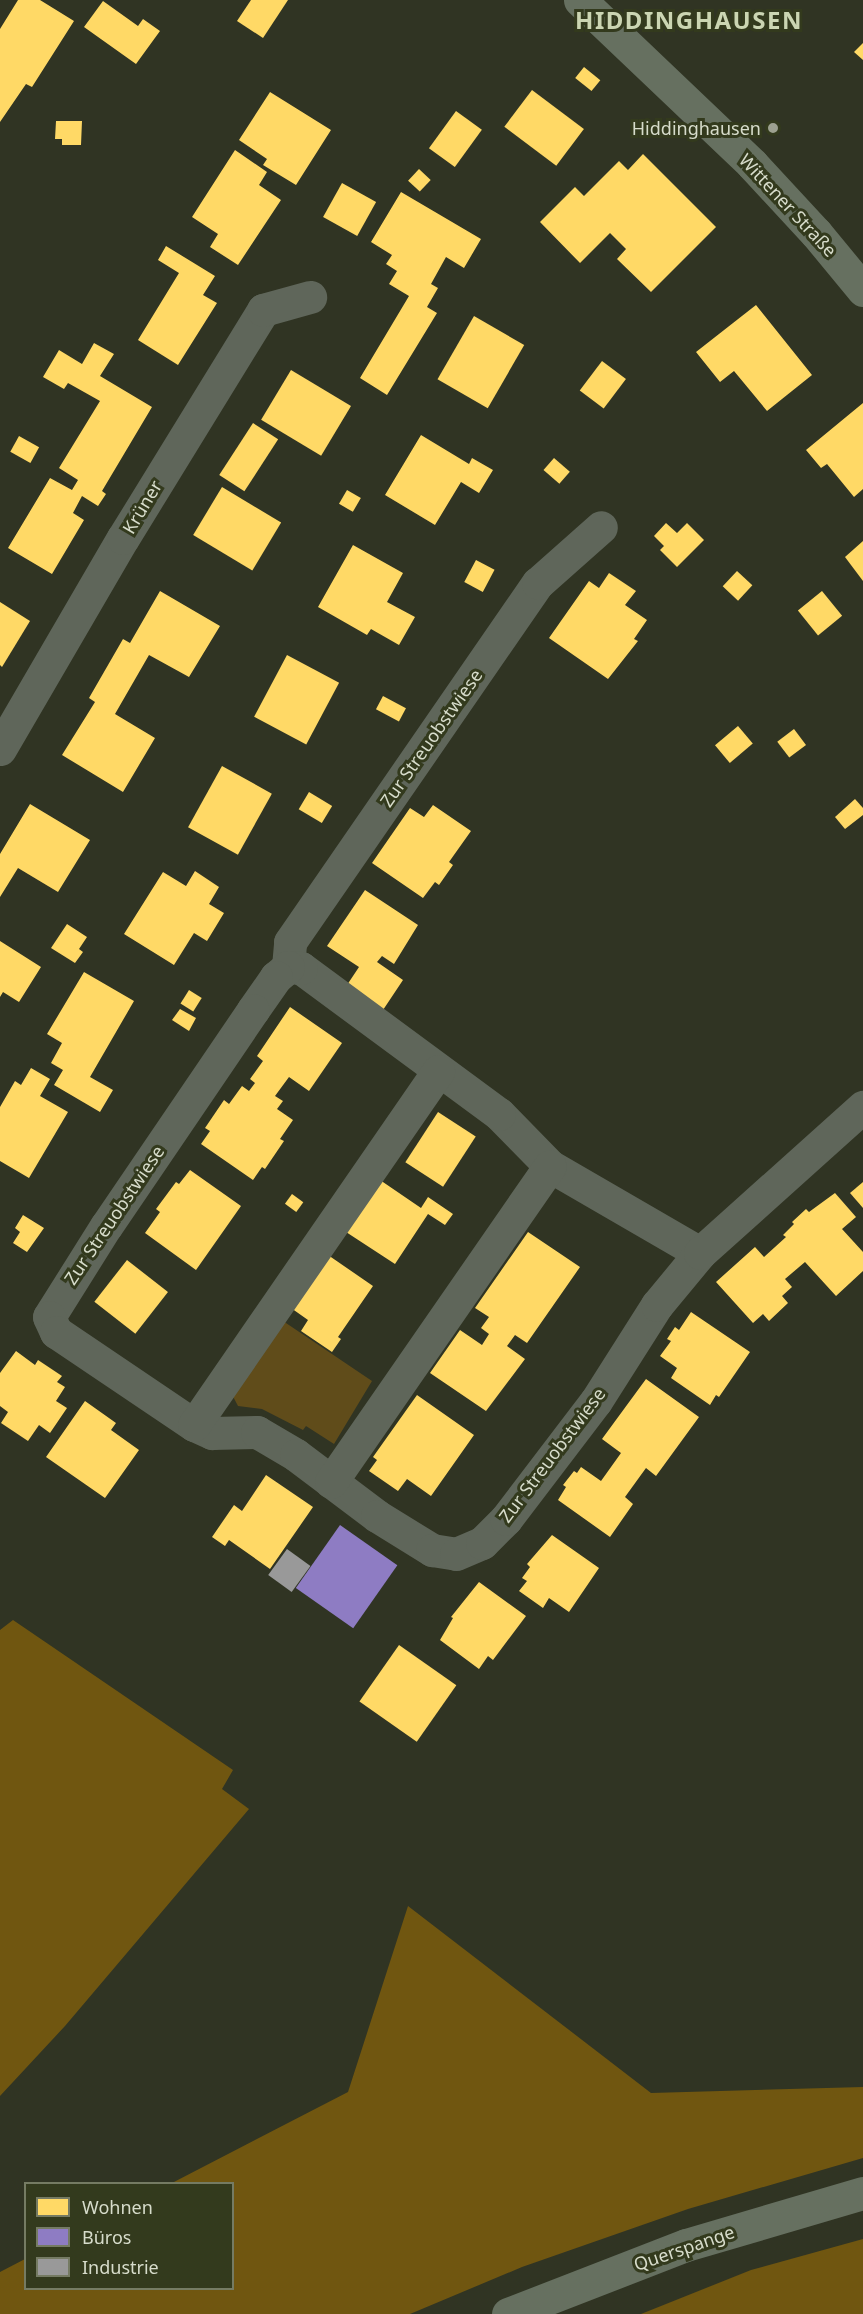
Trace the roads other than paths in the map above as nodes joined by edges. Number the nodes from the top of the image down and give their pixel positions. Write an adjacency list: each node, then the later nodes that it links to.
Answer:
1 (580, 0): 2 (main road, Wittener Straße)
2 (863, 290)
3 (310, 297): 5 (street, Krüner)
4 (601, 527): 6 (street, Zur Streuobstwiese)
5 (0, 749)
6 (288, 967): 7 (street); 11 (street, Zur Streuobstwiese)
7 (438, 1071): 9 (street); 11 (street)
8 (863, 1107): 10 (street, Zur Streuobstwiese)
9 (550, 1166): 10 (street); 12 (street)
10 (700, 1253): 12 (street, Zur Streuobstwiese)
11 (194, 1425): 12 (street, Zur Streuobstwiese)
12 (331, 1482)
13 (863, 2193): 14 (main road, Querspange)
14 (508, 2314)

